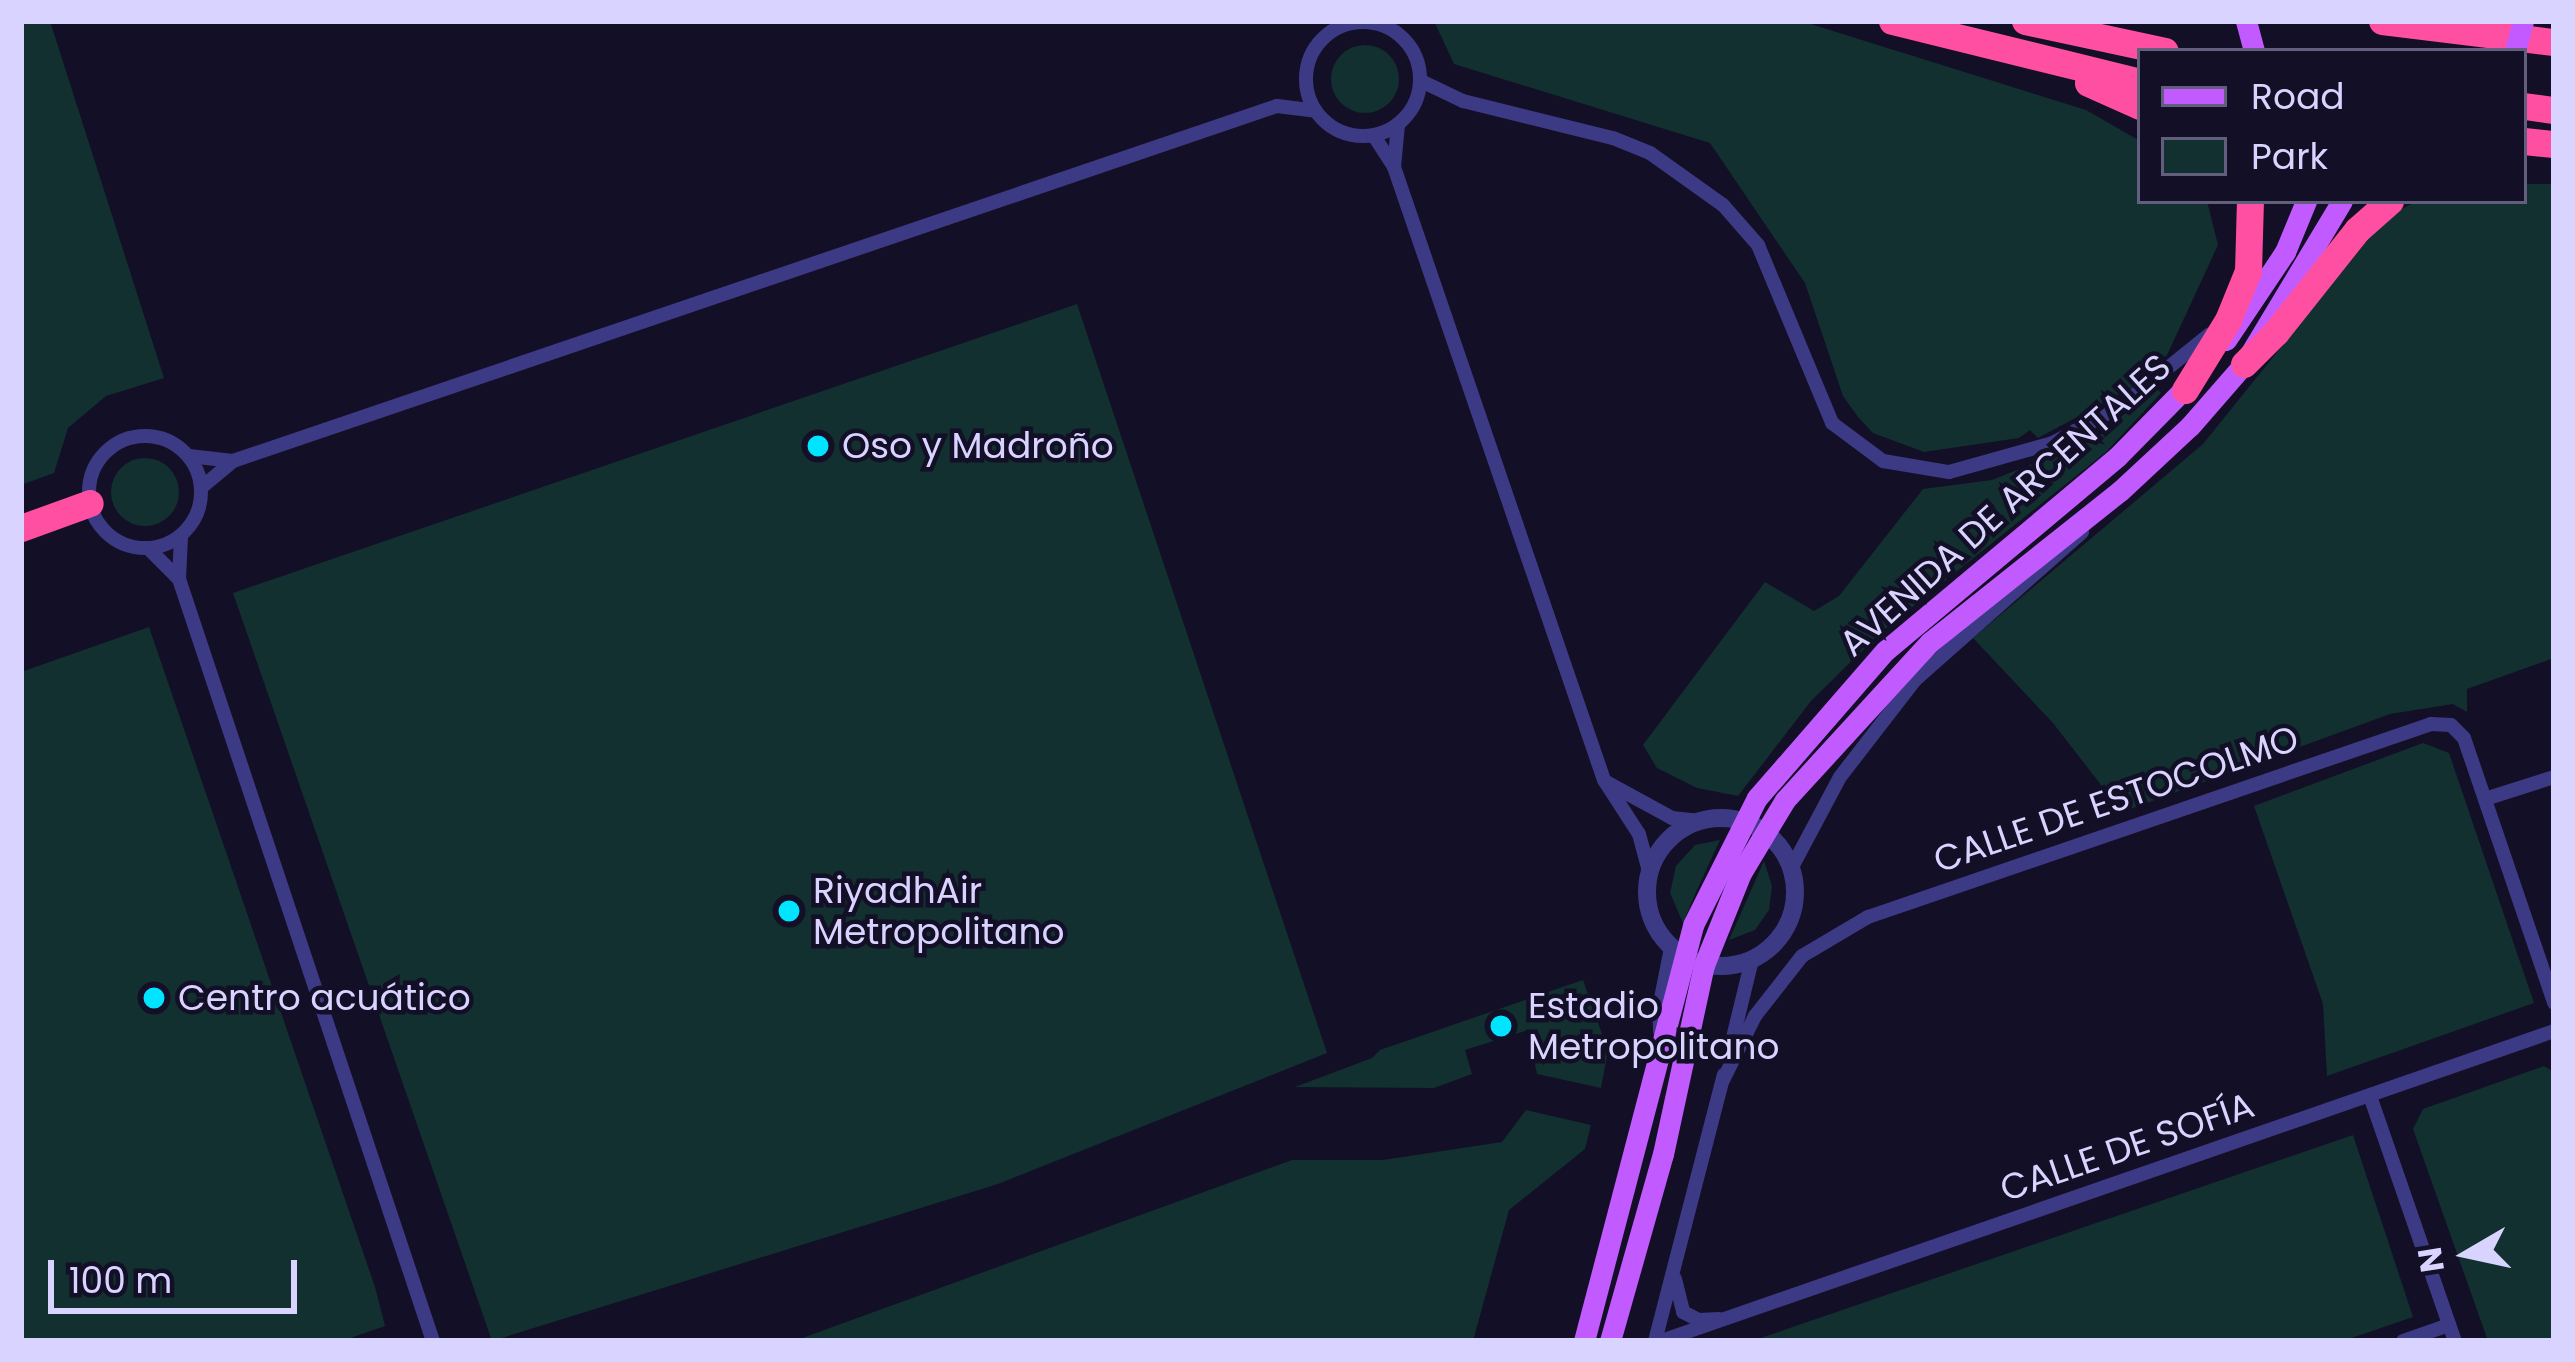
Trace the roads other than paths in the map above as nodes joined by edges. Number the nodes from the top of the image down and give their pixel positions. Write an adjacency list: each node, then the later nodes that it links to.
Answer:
1 (1892, 21): 6 (highway)
2 (2025, 21): 5 (highway)
3 (2382, 21): 4 (highway)
4 (2554, 42)
5 (2151, 48)
6 (2018, 54): 9 (highway); 11 (highway)
7 (1306, 73): 8 (street); 10 (street); 12 (street)
8 (1420, 81): 13 (street); 20 (street)
9 (2137, 81)
10 (1284, 104): 12 (street); 24 (street)
11 (2137, 105)
12 (1316, 111): 14 (street)
13 (1398, 125): 14 (street); 15 (street)
14 (1374, 136): 15 (street)
15 (1394, 167): 33 (street)
16 (2251, 204): 20 (highway)
17 (2340, 204): 21 (main road, AVENIDA DE ARCENTALES)
18 (2387, 204): 21 (highway)
19 (2303, 205): 22 (main road, AVENIDA DE ARCENTALES)
20 (2228, 320): 22 (highway)
21 (2244, 364): 26 (main road, AVENIDA DE ARCENTALES)
22 (2185, 390): 36 (main road, AVENIDA DE ARCENTALES)
23 (189, 456): 24 (street); 25 (street); 27 (street)
24 (233, 461): 25 (street)
25 (202, 488): 29 (street)
26 (2120, 490): 36 (main road, AVENIDA DE ARCENTALES); 37 (street, AVENIDA DE ARCENTALES)
27 (90, 503): 28 (highway); 30 (street)
28 (21, 528)
29 (181, 537): 30 (street); 31 (street)
30 (149, 549): 31 (street)
31 (179, 579): 48 (street)
32 (2554, 777): 34 (street)
33 (1604, 780): 35 (street); 38 (street)
34 (2485, 799): 41 (street); 43 (street, CALLE DE ESTOCOLMO)
35 (1700, 821): 36 (street); 38 (street)
36 (1755, 828): 37 (street); 39 (main road, AVENIDA DE ARCENTALES)
37 (1791, 868): 40 (street)
38 (1649, 872): 39 (street)
39 (1687, 957): 40 (street); 49 (main road, AVENIDA DE ARCENTALES); 50 (main road, AVENIDA DE ARCENTALES)
40 (1752, 960): 43 (street, CALLE DE ESTOCOLMO)
41 (2554, 1003)
42 (2554, 1031): 44 (street, CALLE DE SOFÍA)
43 (1723, 1081): 45 (street, CALLE DE ESTOCOLMO)
44 (2371, 1096): 46 (street, CALLE DE SOFÍA); 47 (street)
45 (1676, 1260): 46 (street); 51 (street, CALLE DE ESTOCOLMO)
46 (1719, 1319): 51 (street, CALLE DE SOFÍA)
47 (2449, 1325): 52 (street); 53 (street)
48 (433, 1341)
49 (1584, 1341)
50 (1610, 1341)
51 (1658, 1341)
52 (2403, 1341)
53 (2455, 1341)

